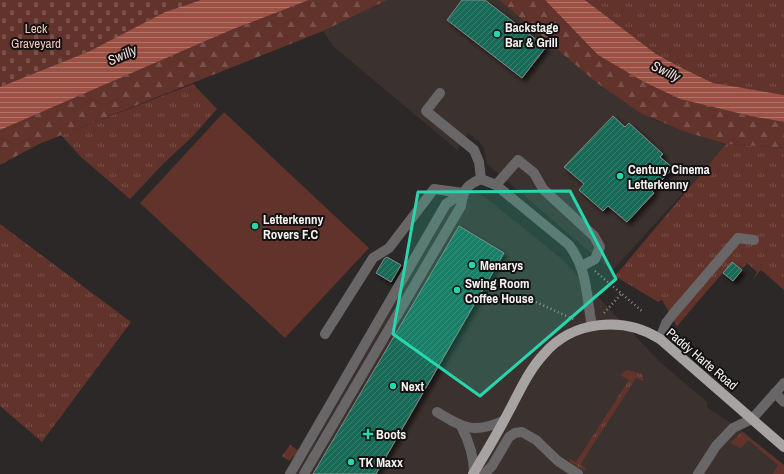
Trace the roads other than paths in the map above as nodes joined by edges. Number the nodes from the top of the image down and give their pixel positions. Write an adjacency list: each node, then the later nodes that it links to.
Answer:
1 (440, 93): 2 (lane)
2 (481, 179): 3 (lane); 4 (lane)
3 (496, 185): 6 (lane); 6 (lane)
4 (463, 193): 8 (lane); 18 (lane); 19 (lane)
5 (754, 240): 9 (lane)
6 (582, 266): 7 (lane)
7 (592, 326): 9 (main road, Paddy Harte Road); 15 (main road, Paddy Harte Road)
8 (325, 334)
9 (660, 339): 14 (main road, Paddy Harte Road)
10 (784, 383): 11 (lane)
11 (775, 393): 12 (lane); 14 (lane)
12 (784, 402)
13 (437, 412): 16 (lane)
14 (752, 419): 17 (main road, Paddy Harte Road); 22 (lane)
15 (503, 421): 16 (lane); 20 (main road, Paddy Harte Road)
16 (461, 426): 20 (lane)
17 (784, 447)
18 (290, 474)
19 (304, 474)
20 (477, 474): 21 (lane)
21 (578, 474)
22 (698, 474)

